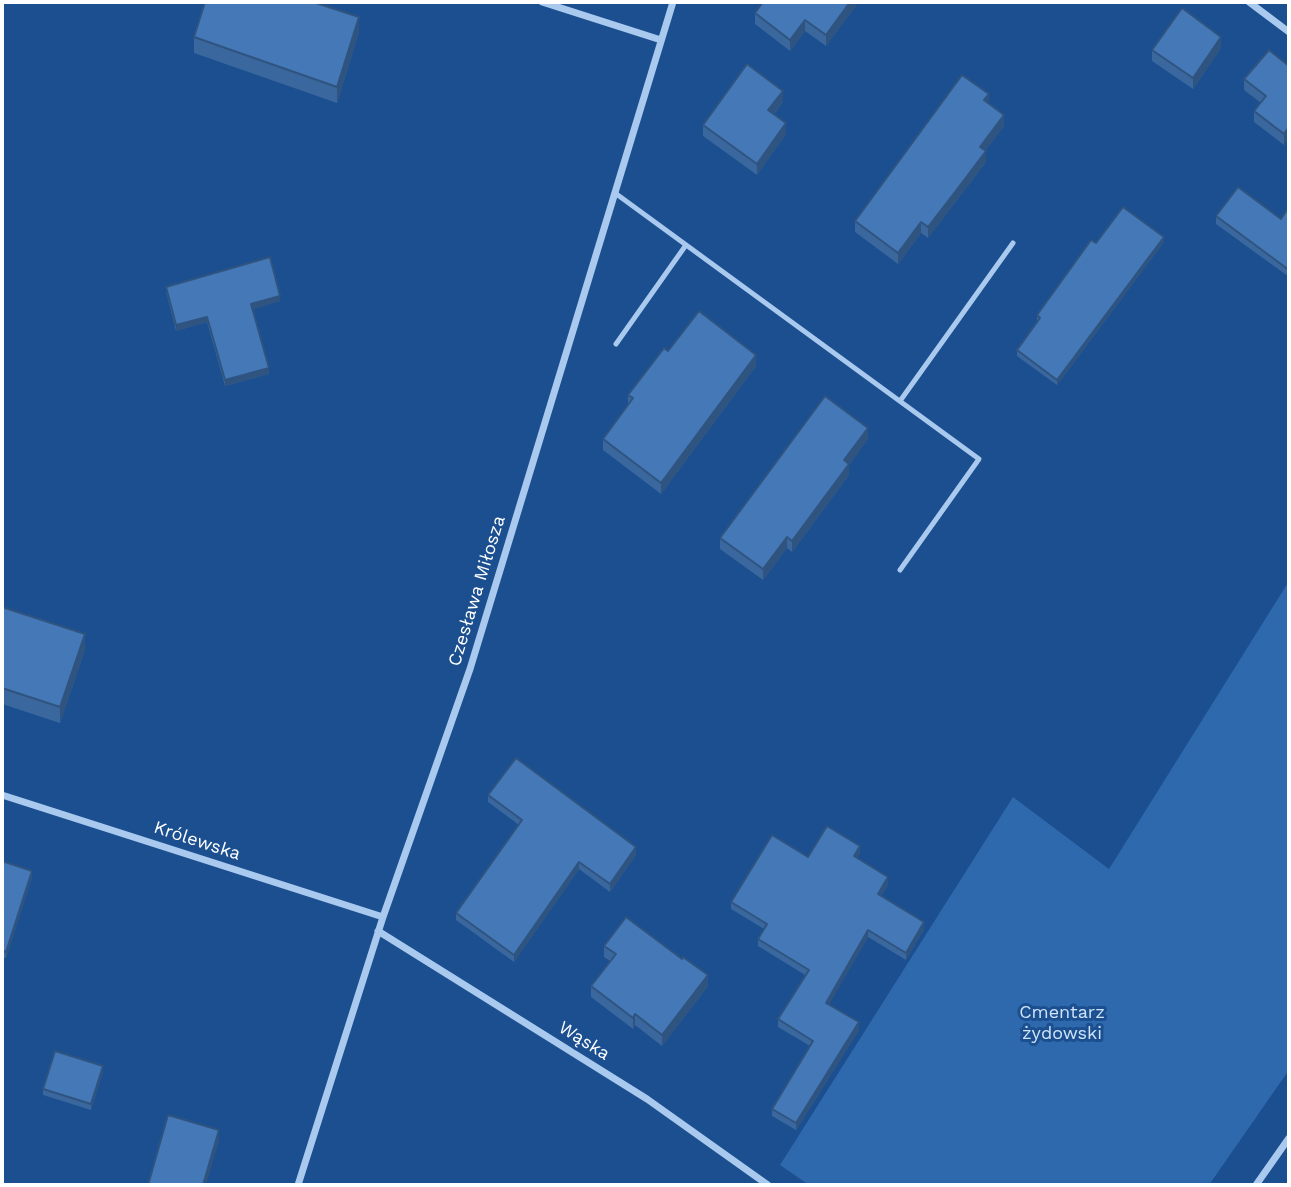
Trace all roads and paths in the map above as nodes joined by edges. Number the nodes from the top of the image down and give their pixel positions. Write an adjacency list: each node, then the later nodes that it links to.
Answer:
1 (542, 2): 5 (street)
2 (673, 2): 5 (street, Czesława Miłosza)
3 (1249, 2): 4 (street)
4 (1289, 32)
5 (661, 40): 6 (street, Czesława Miłosza)
6 (615, 193): 8 (lane); 13 (street, Czesława Miłosza)
7 (1013, 243): 10 (lane)
8 (686, 245): 9 (lane); 10 (lane)
9 (616, 344)
10 (900, 401): 11 (lane)
11 (900, 570)
12 (2, 794): 13 (street, Królewska)
13 (383, 917): 14 (street, Czesława Miłosza)
14 (379, 931): 17 (street, Czesława Miłosza); 18 (street, Wąska)
15 (1289, 1138): 16 (street)
16 (1259, 1184)
17 (298, 1185)
18 (768, 1185)

